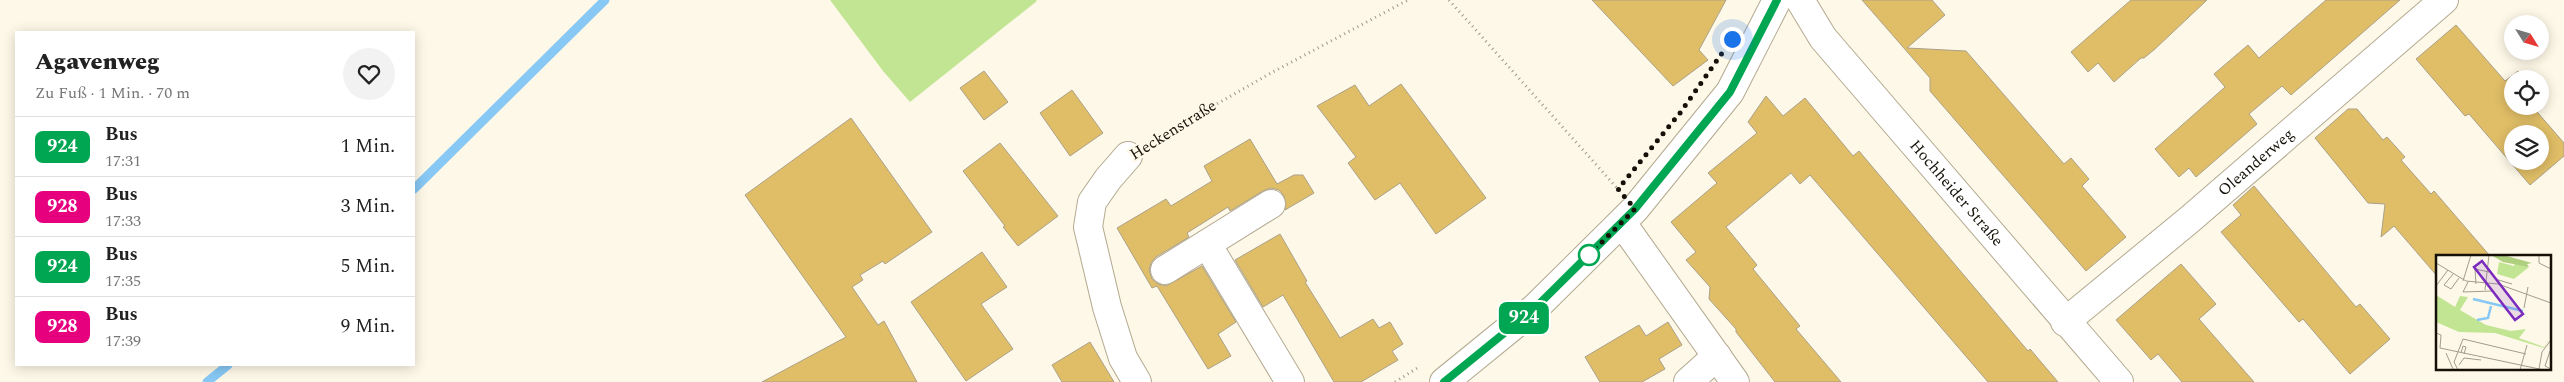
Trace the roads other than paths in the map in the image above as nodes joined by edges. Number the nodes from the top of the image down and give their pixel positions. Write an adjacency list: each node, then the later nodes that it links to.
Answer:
1 (1777, 0): 6 (street)
2 (1800, 0): 9 (street, Hochheider Straße)
3 (2444, 0): 9 (street, Oleanderweg)
4 (1128, 156): 11 (street, Heckenstraße)
5 (1271, 204): 7 (street)
6 (1622, 223): 10 (street); 13 (street)
7 (1207, 244): 8 (street); 12 (street)
8 (1165, 270)
9 (2065, 322): 16 (street, Hochheider Straße)
10 (1717, 356): 14 (street); 15 (street)
11 (1137, 382)
12 (1290, 382)
13 (1444, 382)
14 (1688, 382)
15 (1735, 382)
16 (2119, 382)

